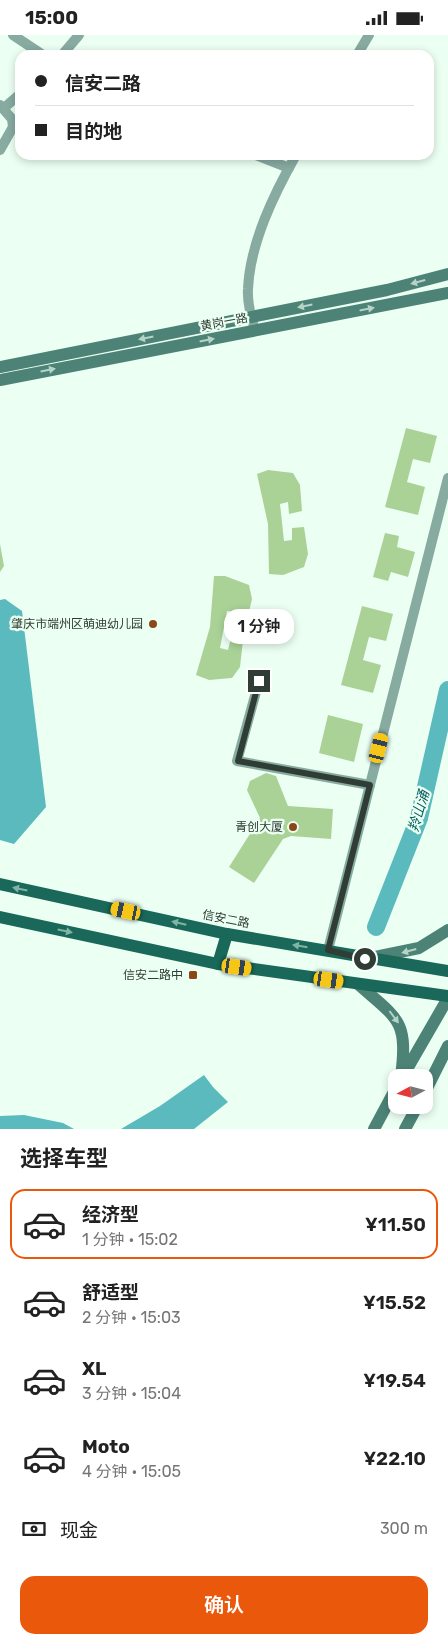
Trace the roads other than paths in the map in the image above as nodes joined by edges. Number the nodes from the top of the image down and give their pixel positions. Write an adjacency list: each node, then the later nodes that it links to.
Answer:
1 (13, 35): 4 (street)
2 (79, 35): 5 (street)
3 (370, 35): 6 (street)
4 (36, 50)
5 (66, 50)
6 (360, 50)
7 (15, 97): 8 (street)
8 (2, 106): 9 (street)
9 (0, 150)
10 (269, 160): 12 (street)
11 (293, 160): 12 (street)
12 (289, 168): 15 (street)
13 (448, 274): 15 (main road, 黄岗一路, one-way to 15)
14 (448, 293): 16 (main road, 黄岗一路, one-way to 14)
15 (251, 317): 16 (street); 17 (main road, 黄岗一路, one-way to 17)
16 (255, 330): 18 (main road, 黄岗一路, one-way to 16)
17 (0, 367)
18 (0, 380)
19 (448, 478): 21 (street)
20 (259, 681): 21 (street)
21 (370, 785): 26 (street)
22 (0, 884): 25 (main road, 信安二路, one-way to 22)
23 (0, 917): 28 (main road, one-way to 28)
24 (448, 930): 27 (main road, one-way to 27)
25 (227, 934): 26 (main road, 信安二路, one-way to 25); 28 (main road)
26 (328, 950): 27 (main road, 信安二路)
27 (365, 959): 29 (main road, 信安二路)
28 (218, 964): 30 (main road)
29 (448, 971)
30 (358, 984): 31 (main road); 34 (main road, one-way to 34)
31 (448, 997): 35 (main road)
32 (448, 1046): 36 (main road)
33 (448, 1068): 37 (main road)
34 (403, 1069)
35 (407, 1069)
36 (433, 1077)
37 (433, 1083)
38 (388, 1103): 40 (main road)
39 (413, 1114): 41 (main road)
40 (374, 1129)
41 (405, 1129)

